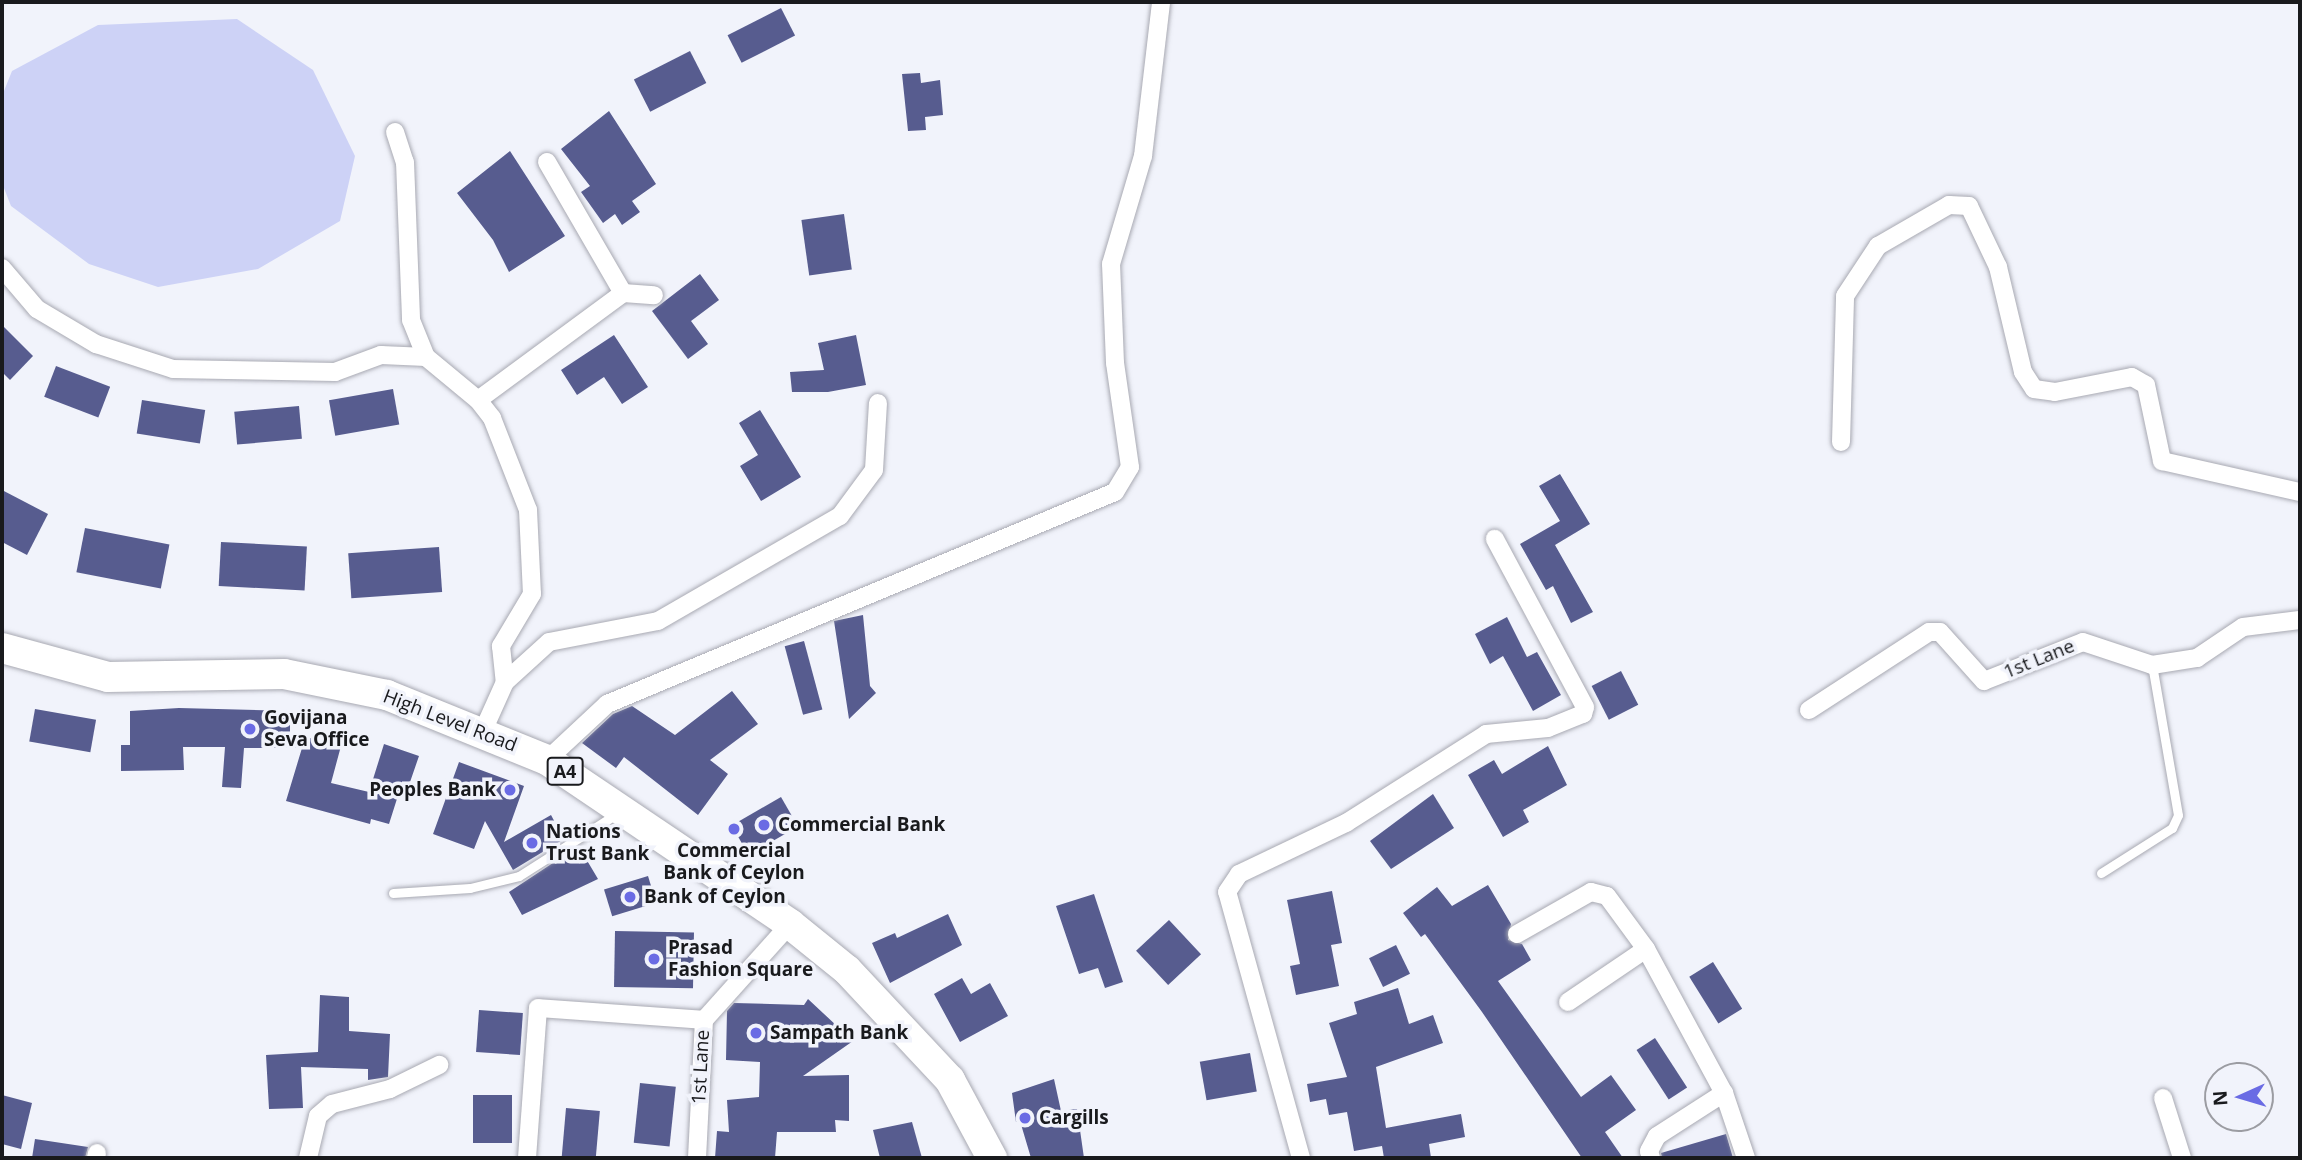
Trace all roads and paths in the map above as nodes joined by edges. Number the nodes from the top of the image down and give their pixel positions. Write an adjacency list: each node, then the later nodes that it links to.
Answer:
1 (1161, 2): 19 (street)
2 (395, 132): 7 (street)
3 (547, 162): 5 (street)
4 (2, 268): 7 (street)
5 (623, 293): 6 (street); 8 (street)
6 (654, 295)
7 (426, 357): 8 (street)
8 (478, 400): 16 (street)
9 (878, 403): 16 (street)
10 (1841, 442): 11 (street)
11 (2300, 492)
12 (1495, 539): 35 (street)
13 (2300, 620): 15 (street, 1st Lane)
14 (2, 648): 18 (highway, High Level Road / A4)
15 (2152, 665): 17 (street, 1st Lane); 21 (lane)
16 (505, 682): 18 (street)
17 (1809, 710)
18 (483, 731): 19 (highway, High Level Road / A4)
19 (548, 760): 20 (highway, High Level Road / A4)
20 (622, 810): 22 (lane); 23 (highway, High Level Road / A4)
21 (2101, 873)
22 (393, 893)
23 (790, 924): 27 (street, 1st Lane); 34 (highway, High Level Road / A4)
24 (1517, 934): 25 (street)
25 (1646, 949): 26 (street); 29 (street)
26 (1568, 1002)
27 (704, 1020): 32 (street); 33 (street, 1st Lane)
28 (439, 1065): 31 (street)
29 (1724, 1093): 36 (street); 37 (street)
30 (2163, 1098): 38 (street)
31 (308, 1158)
32 (527, 1158)
33 (696, 1158)
34 (992, 1158)
35 (1301, 1158)
36 (1651, 1158)
37 (1746, 1158)
38 (2182, 1158)

